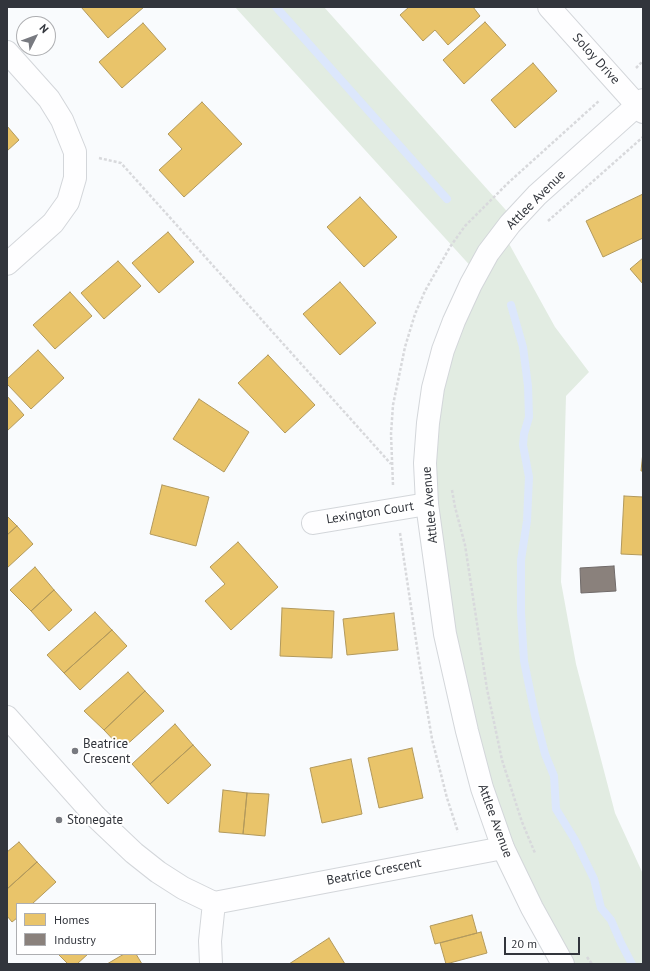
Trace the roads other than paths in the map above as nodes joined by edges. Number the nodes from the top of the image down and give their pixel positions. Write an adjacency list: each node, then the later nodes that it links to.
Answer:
1 (549, 7): 3 (street, Soloy Drive)
2 (7, 52): 4 (street)
3 (641, 106): 5 (street, Attlee Avenue)
4 (7, 264)
5 (427, 504): 6 (street, Lexington Court); 8 (street, Attlee Avenue)
6 (313, 523)
7 (7, 717): 9 (street)
8 (503, 848): 9 (street, Beatrice Crescent); 11 (street, Attlee Avenue)
9 (214, 903): 10 (street)
10 (212, 964)
11 (563, 964)

